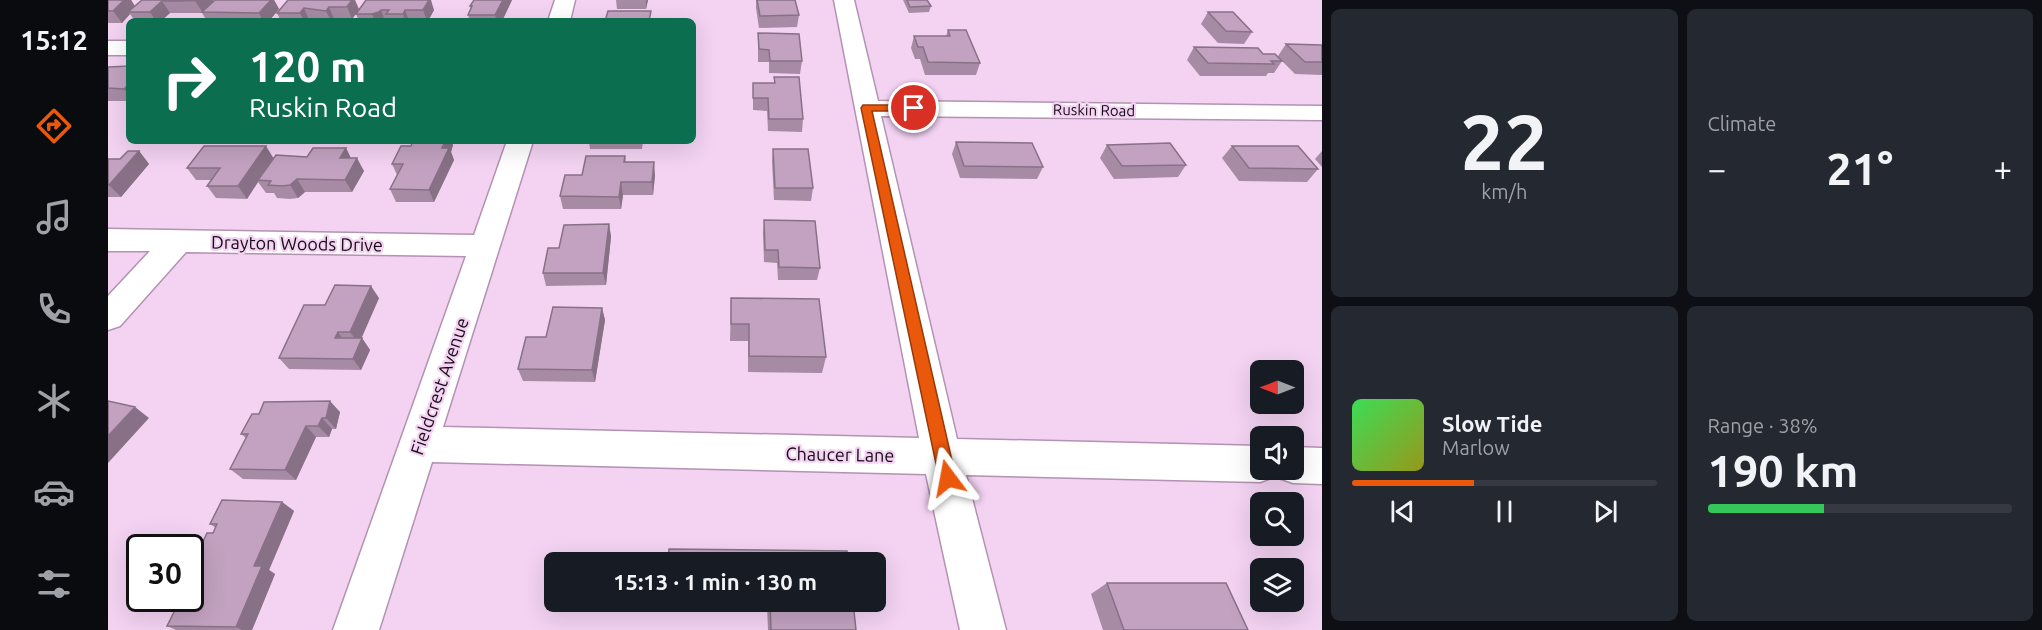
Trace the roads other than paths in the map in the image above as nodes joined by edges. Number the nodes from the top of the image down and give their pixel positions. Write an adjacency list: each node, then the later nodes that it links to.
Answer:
1 (565, 0): 3 (street)
2 (844, 0): 6 (street)
3 (560, 18)
4 (108, 48): 5 (street)
5 (126, 48)
6 (866, 108): 7 (street, Ruskin Road); 14 (street)
7 (1322, 113)
8 (519, 144): 11 (street, Fieldcrest Avenue)
9 (108, 240): 10 (street, Drayton Woods Drive)
10 (178, 241): 11 (street, Drayton Woods Drive); 12 (street)
11 (486, 246): 13 (street, Fieldcrest Avenue)
12 (108, 318)
13 (419, 444): 14 (street, Chaucer Lane); 18 (street, Fieldcrest Avenue)
14 (942, 457): 15 (street, Chaucer Lane); 19 (street)
15 (1250, 464)
16 (1304, 465): 17 (street)
17 (1322, 466)
18 (356, 630)
19 (984, 630)

